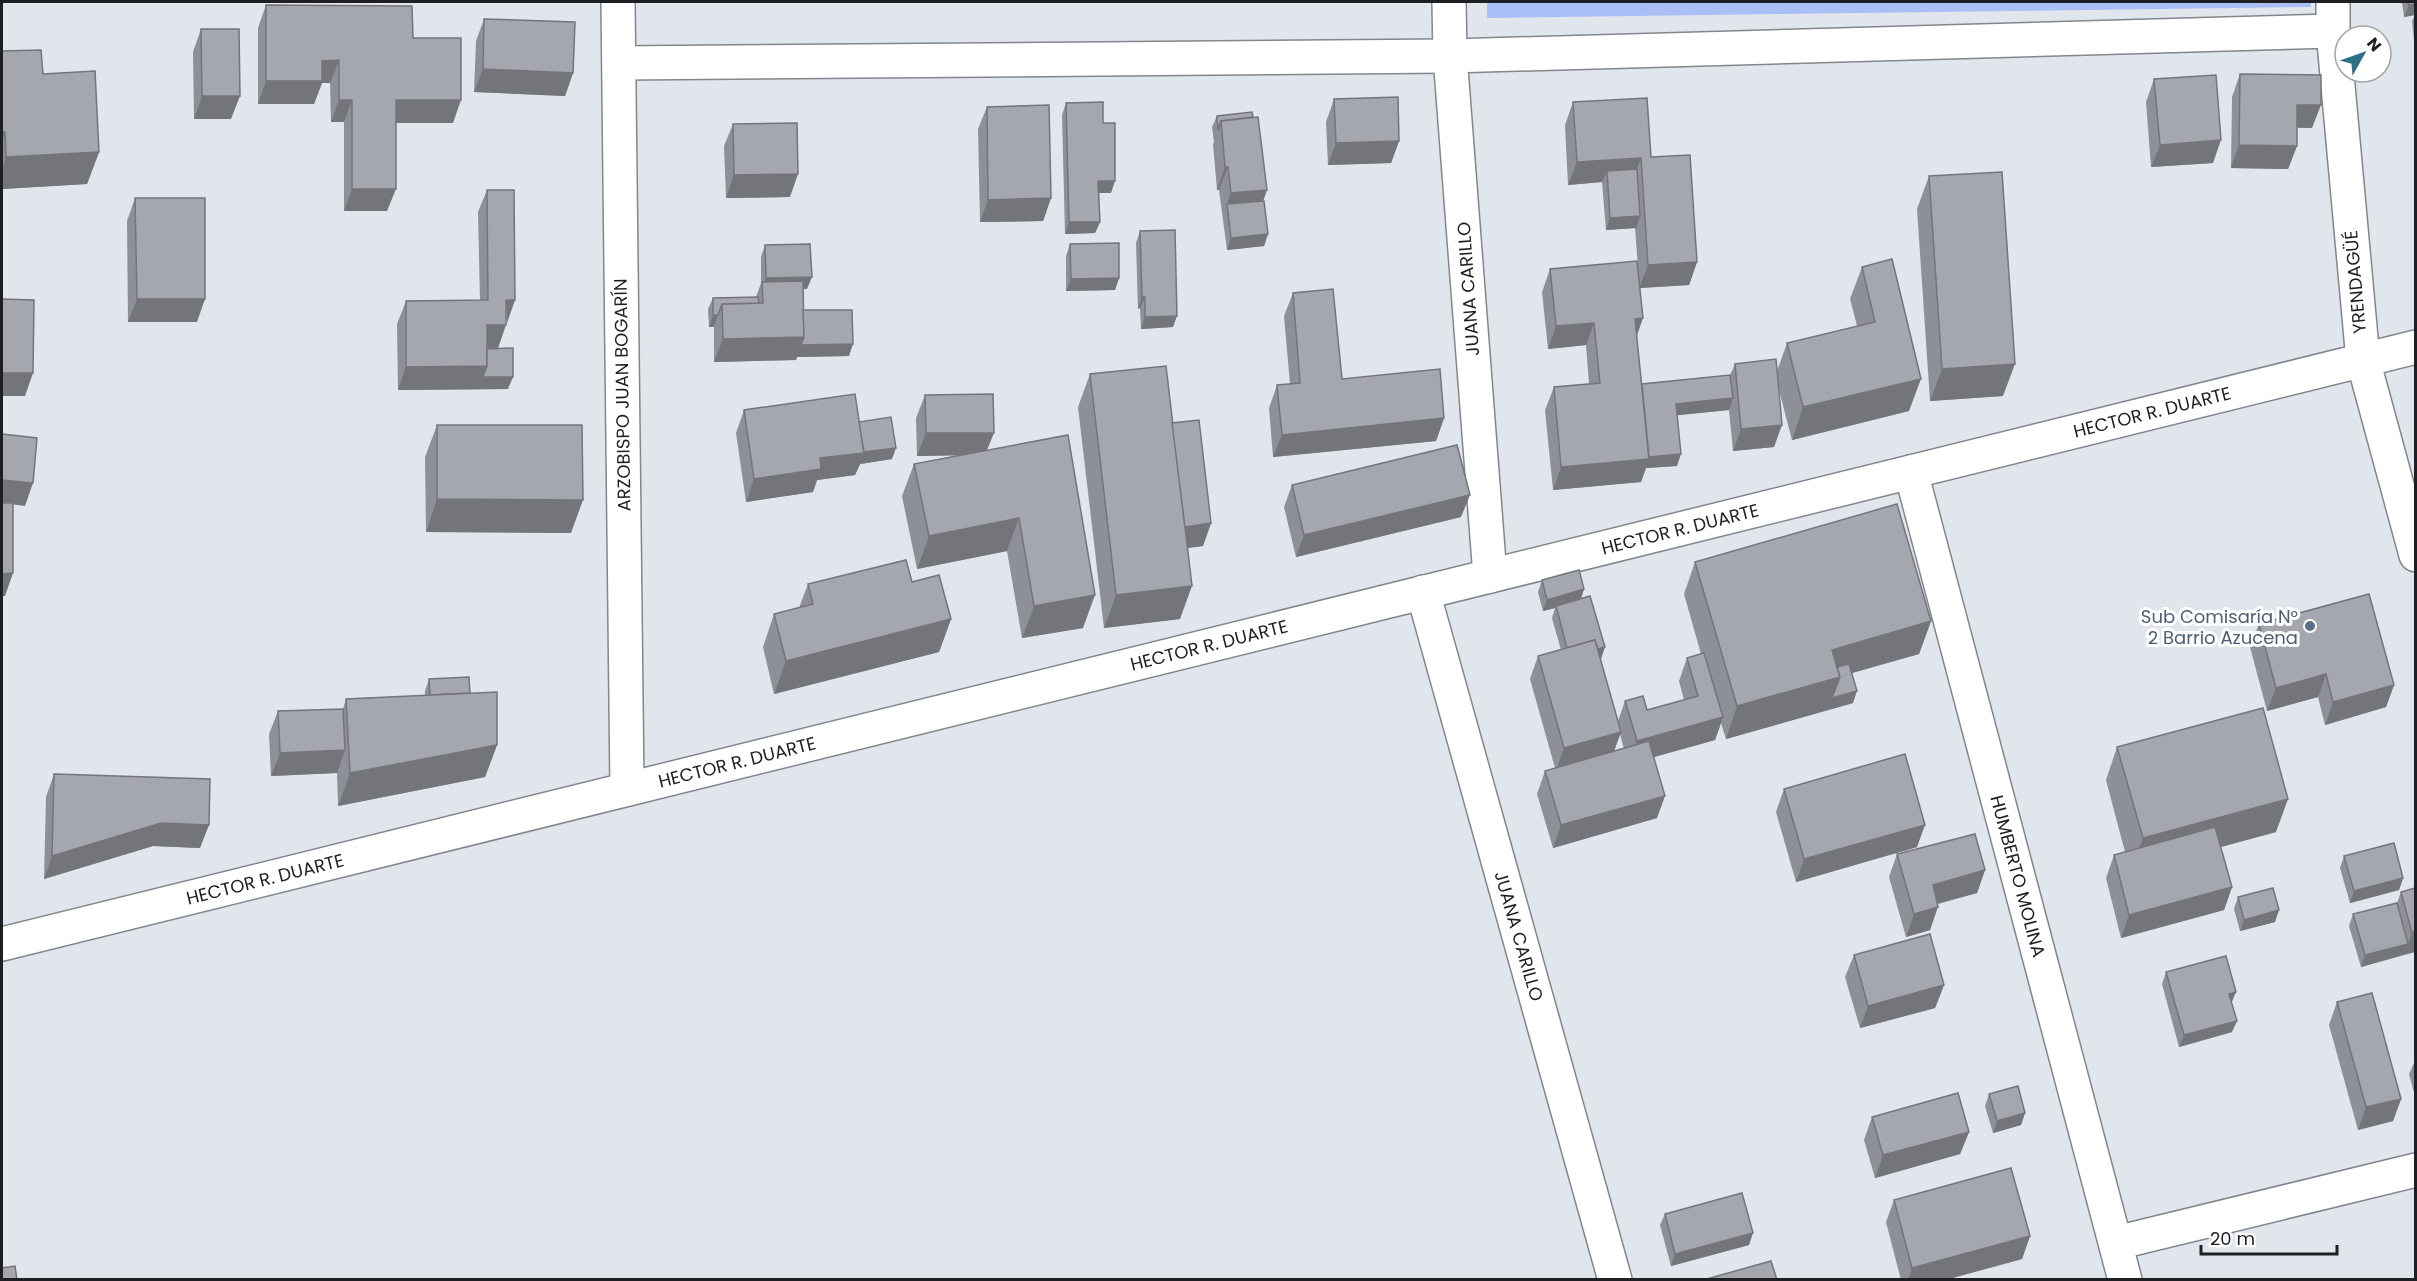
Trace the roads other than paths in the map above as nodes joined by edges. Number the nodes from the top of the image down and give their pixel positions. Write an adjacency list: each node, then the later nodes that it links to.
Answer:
1 (618, 2): 5 (street, ARZOBISPO JUAN BOGARÍN)
2 (1449, 2): 4 (street, JUANA CARILLO)
3 (2333, 16): 4 (street); 7 (street, YRENDAGÜÉ)
4 (1450, 56): 5 (street); 10 (street, JUANA CARILLO)
5 (619, 63): 12 (street, ARZOBISPO JUAN BOGARÍN)
6 (2415, 346): 7 (street, HECTOR R. DUARTE)
7 (2362, 360): 8 (street, HECTOR R. DUARTE); 9 (street, YRENDAGÜÉ)
8 (1911, 472): 10 (street, HECTOR R. DUARTE); 15 (street, HUMBERTO MOLINA)
9 (2415, 555)
10 (1490, 576): 11 (street, HECTOR R. DUARTE)
11 (1423, 592): 12 (street, HECTOR R. DUARTE); 16 (street, JUANA CARILLO)
12 (627, 789): 13 (street, HECTOR R. DUARTE)
13 (2, 944)
14 (2415, 1170): 15 (street)
15 (2116, 1243): 17 (street, HUMBERTO MOLINA)
16 (1615, 1280)
17 (2125, 1280)

